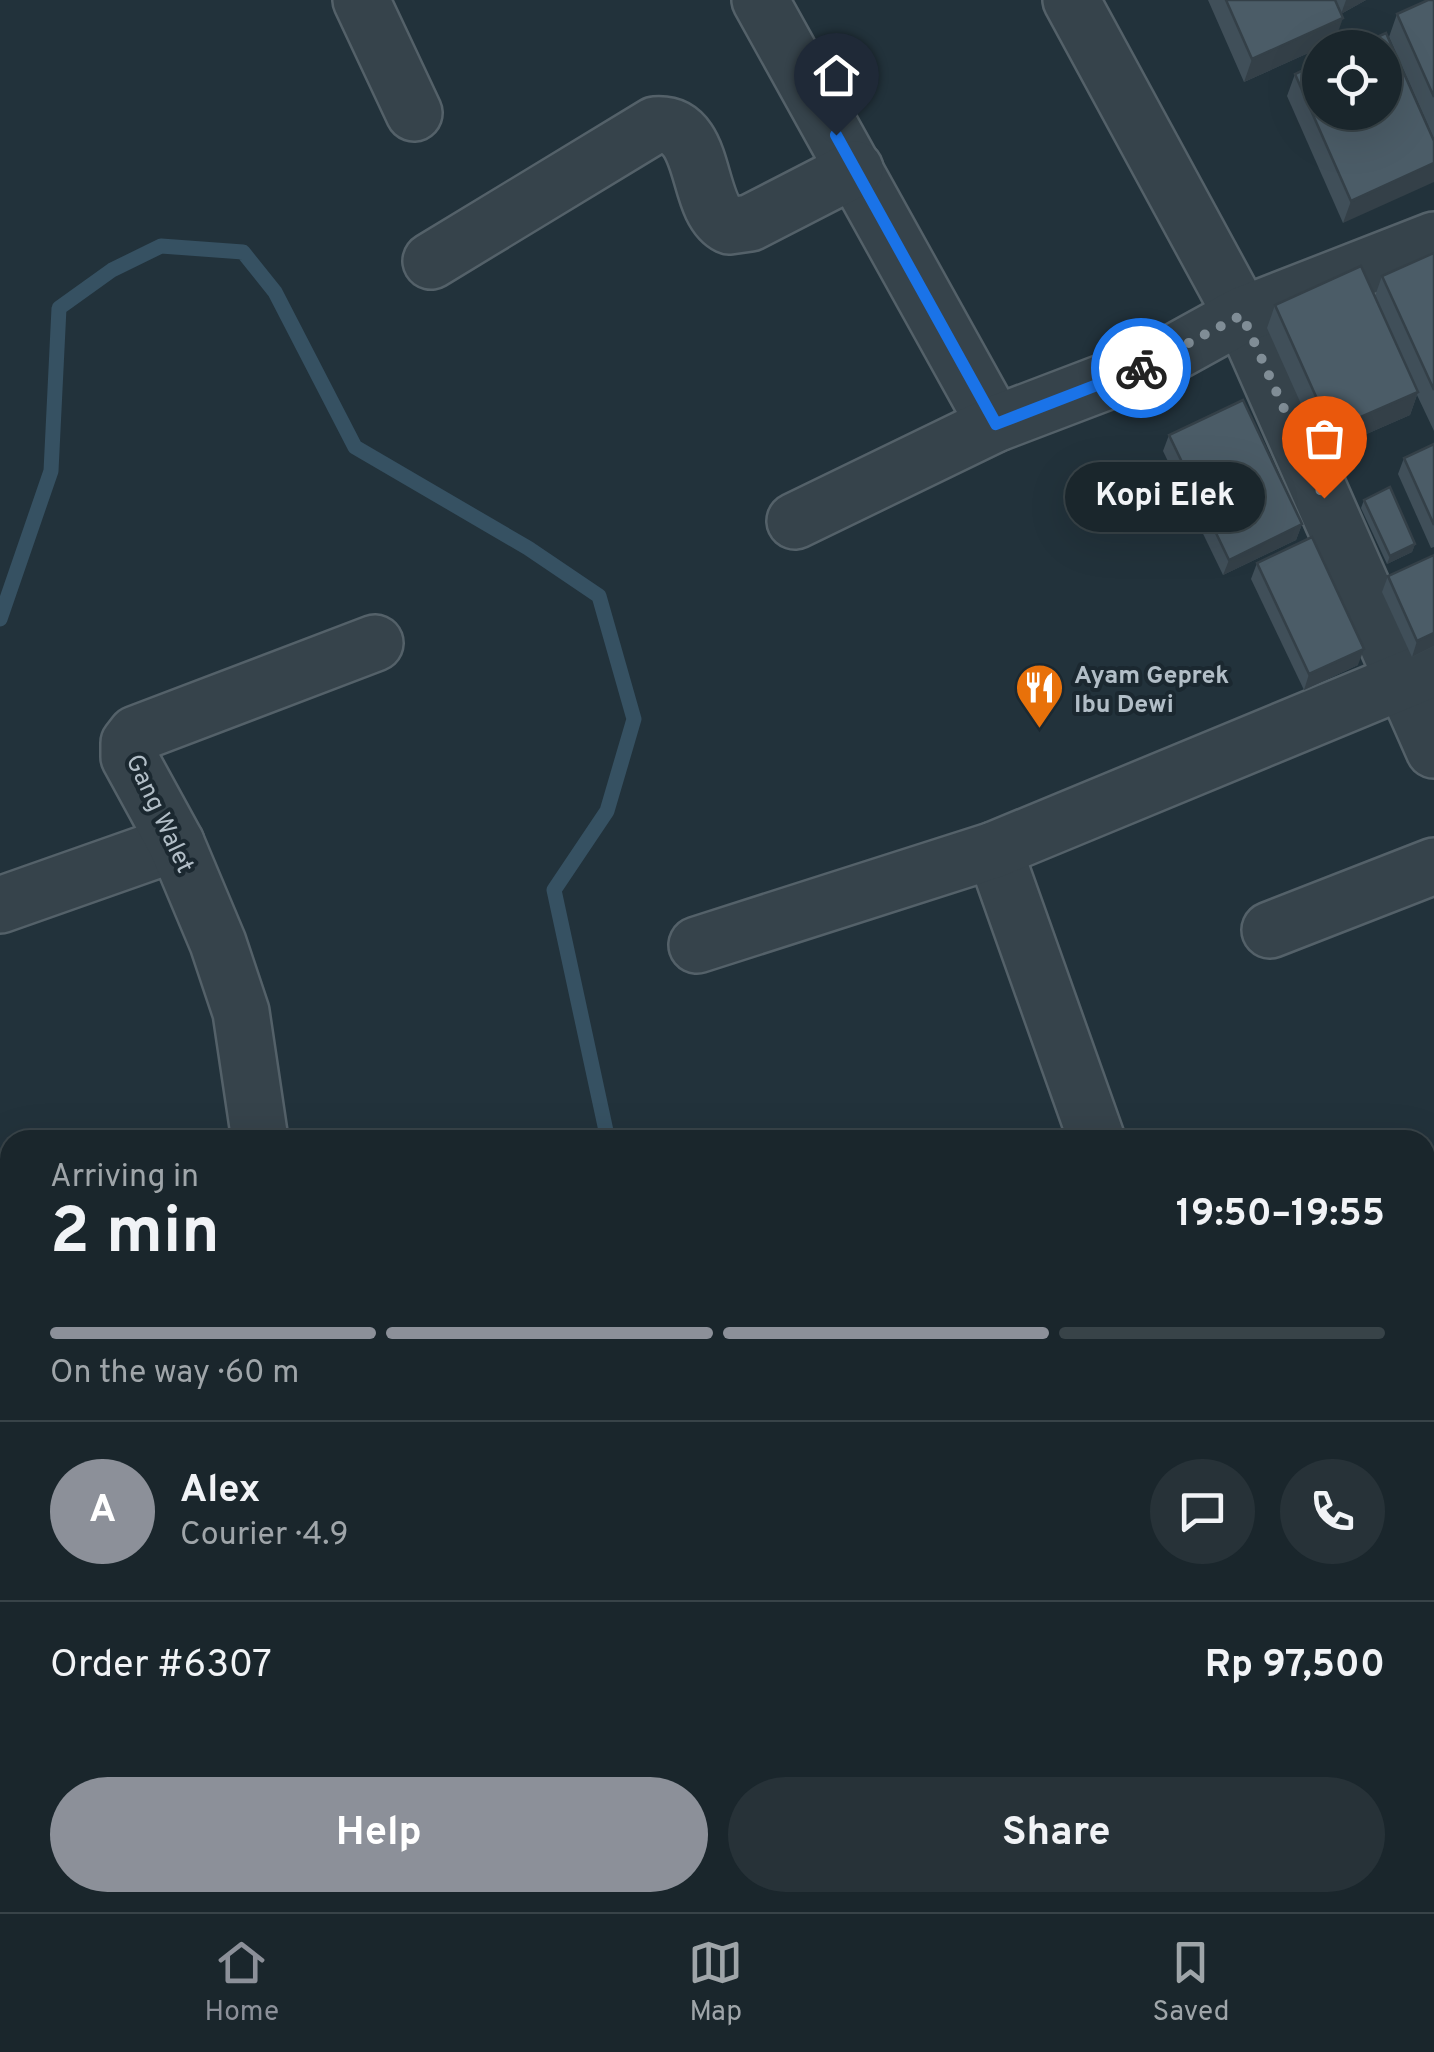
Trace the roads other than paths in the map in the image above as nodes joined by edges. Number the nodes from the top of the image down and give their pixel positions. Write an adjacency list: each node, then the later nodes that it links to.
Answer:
1 (361, 0): 4 (street)
2 (760, 0): 5 (street)
3 (1086, 4): 8 (street)
4 (414, 113)
5 (855, 169): 7 (street); 9 (street)
6 (1434, 240): 8 (street)
7 (431, 261)
8 (1242, 315): 9 (street); 12 (street)
9 (996, 424): 10 (street)
10 (795, 521)
11 (374, 643): 14 (street, Gang Walet)
12 (1419, 674): 13 (street); 15 (street)
13 (1434, 750)
14 (176, 844): 17 (street); 20 (street, Gang Walet)
15 (994, 850): 19 (street); 21 (street)
16 (1434, 866): 18 (street)
17 (0, 905)
18 (1270, 930)
19 (698, 945)
20 (259, 1130)
21 (1093, 1130)

